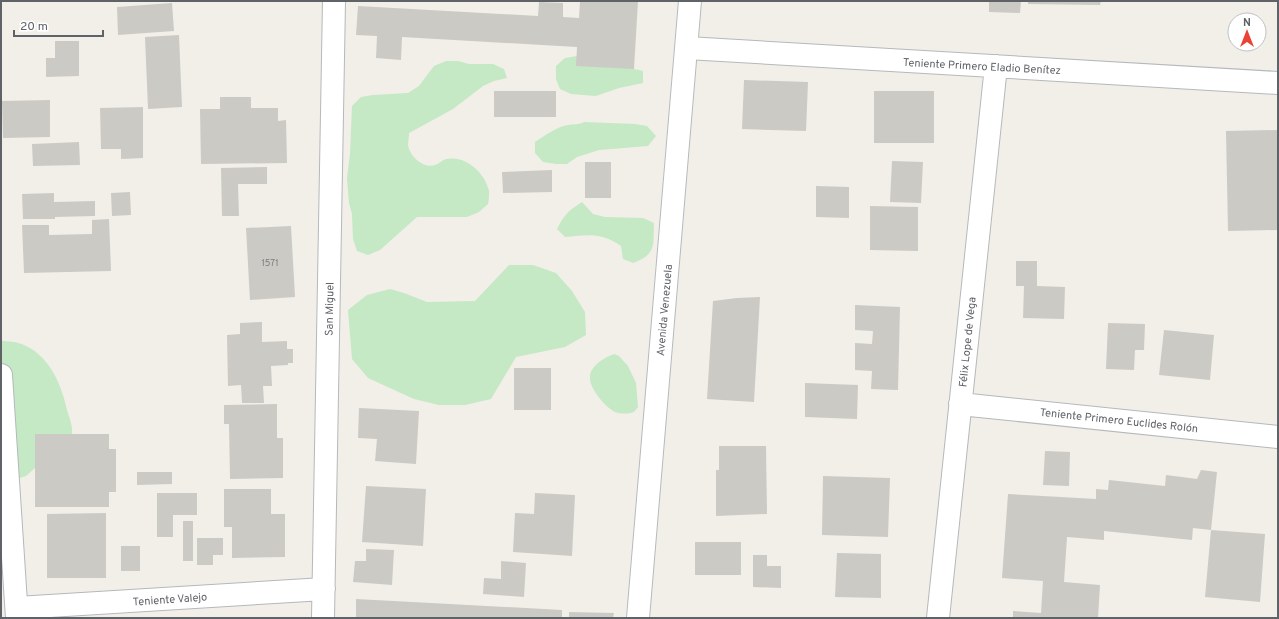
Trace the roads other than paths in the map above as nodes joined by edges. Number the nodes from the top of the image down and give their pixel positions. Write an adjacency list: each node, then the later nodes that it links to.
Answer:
1 (334, 1): 9 (street, San Miguel)
2 (690, 1): 3 (street, Avenida Venezuela)
3 (686, 48): 4 (street, Teniente Primero Eladio Benítez); 12 (street, Avenida Venezuela)
4 (996, 66): 5 (street, Teniente Primero Eladio Benítez); 7 (street, Félix Lope de Vega)
5 (1278, 83)
6 (1, 374): 10 (street)
7 (960, 404): 8 (street, Teniente Primero Euclides Rolón); 13 (street, Félix Lope de Vega)
8 (1278, 437)
9 (324, 589): 10 (street, Teniente Valejo); 11 (street, San Miguel)
10 (17, 613)
11 (323, 618)
12 (638, 618)
13 (938, 618)

